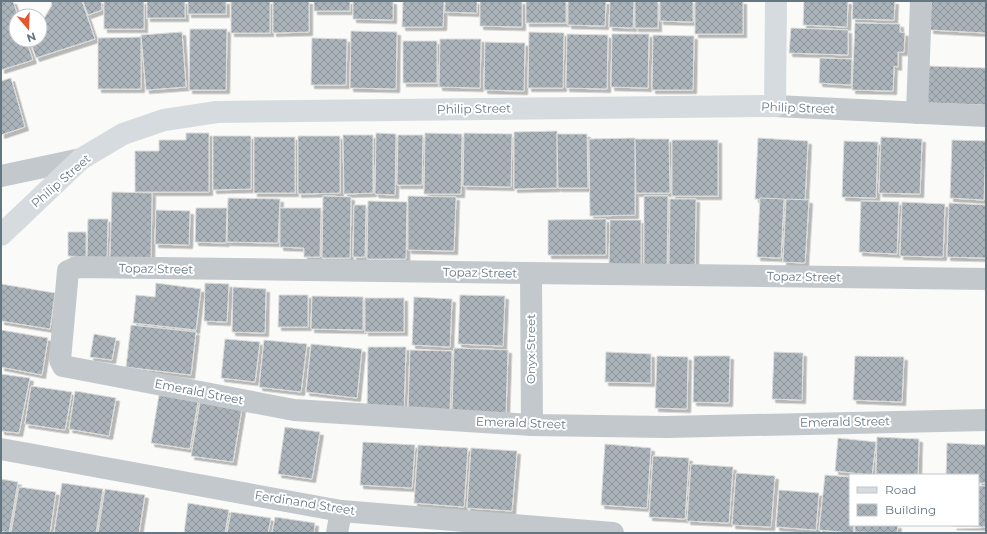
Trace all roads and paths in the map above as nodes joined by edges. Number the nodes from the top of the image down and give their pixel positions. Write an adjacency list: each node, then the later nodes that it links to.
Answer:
1 (776, 1): 3 (street)
2 (921, 1): 4 (street)
3 (775, 106): 4 (street, Philip Street); 6 (street, Philip Street)
4 (917, 113): 5 (street, Philip Street)
5 (986, 116)
6 (81, 159): 7 (street); 8 (street, Philip Street)
7 (1, 176)
8 (1, 235)
9 (530, 274): 10 (street, Topaz Street); 11 (street, Topaz Street); 13 (street, Onyx Street)
10 (986, 279)
11 (62, 364): 13 (street, Emerald Street)
12 (986, 420): 13 (street, Emerald Street)
13 (532, 425)
14 (1, 449): 15 (street, Ferdinand Street)
15 (341, 511): 16 (street); 17 (street, Ferdinand Street)
16 (337, 533)
17 (613, 533)

